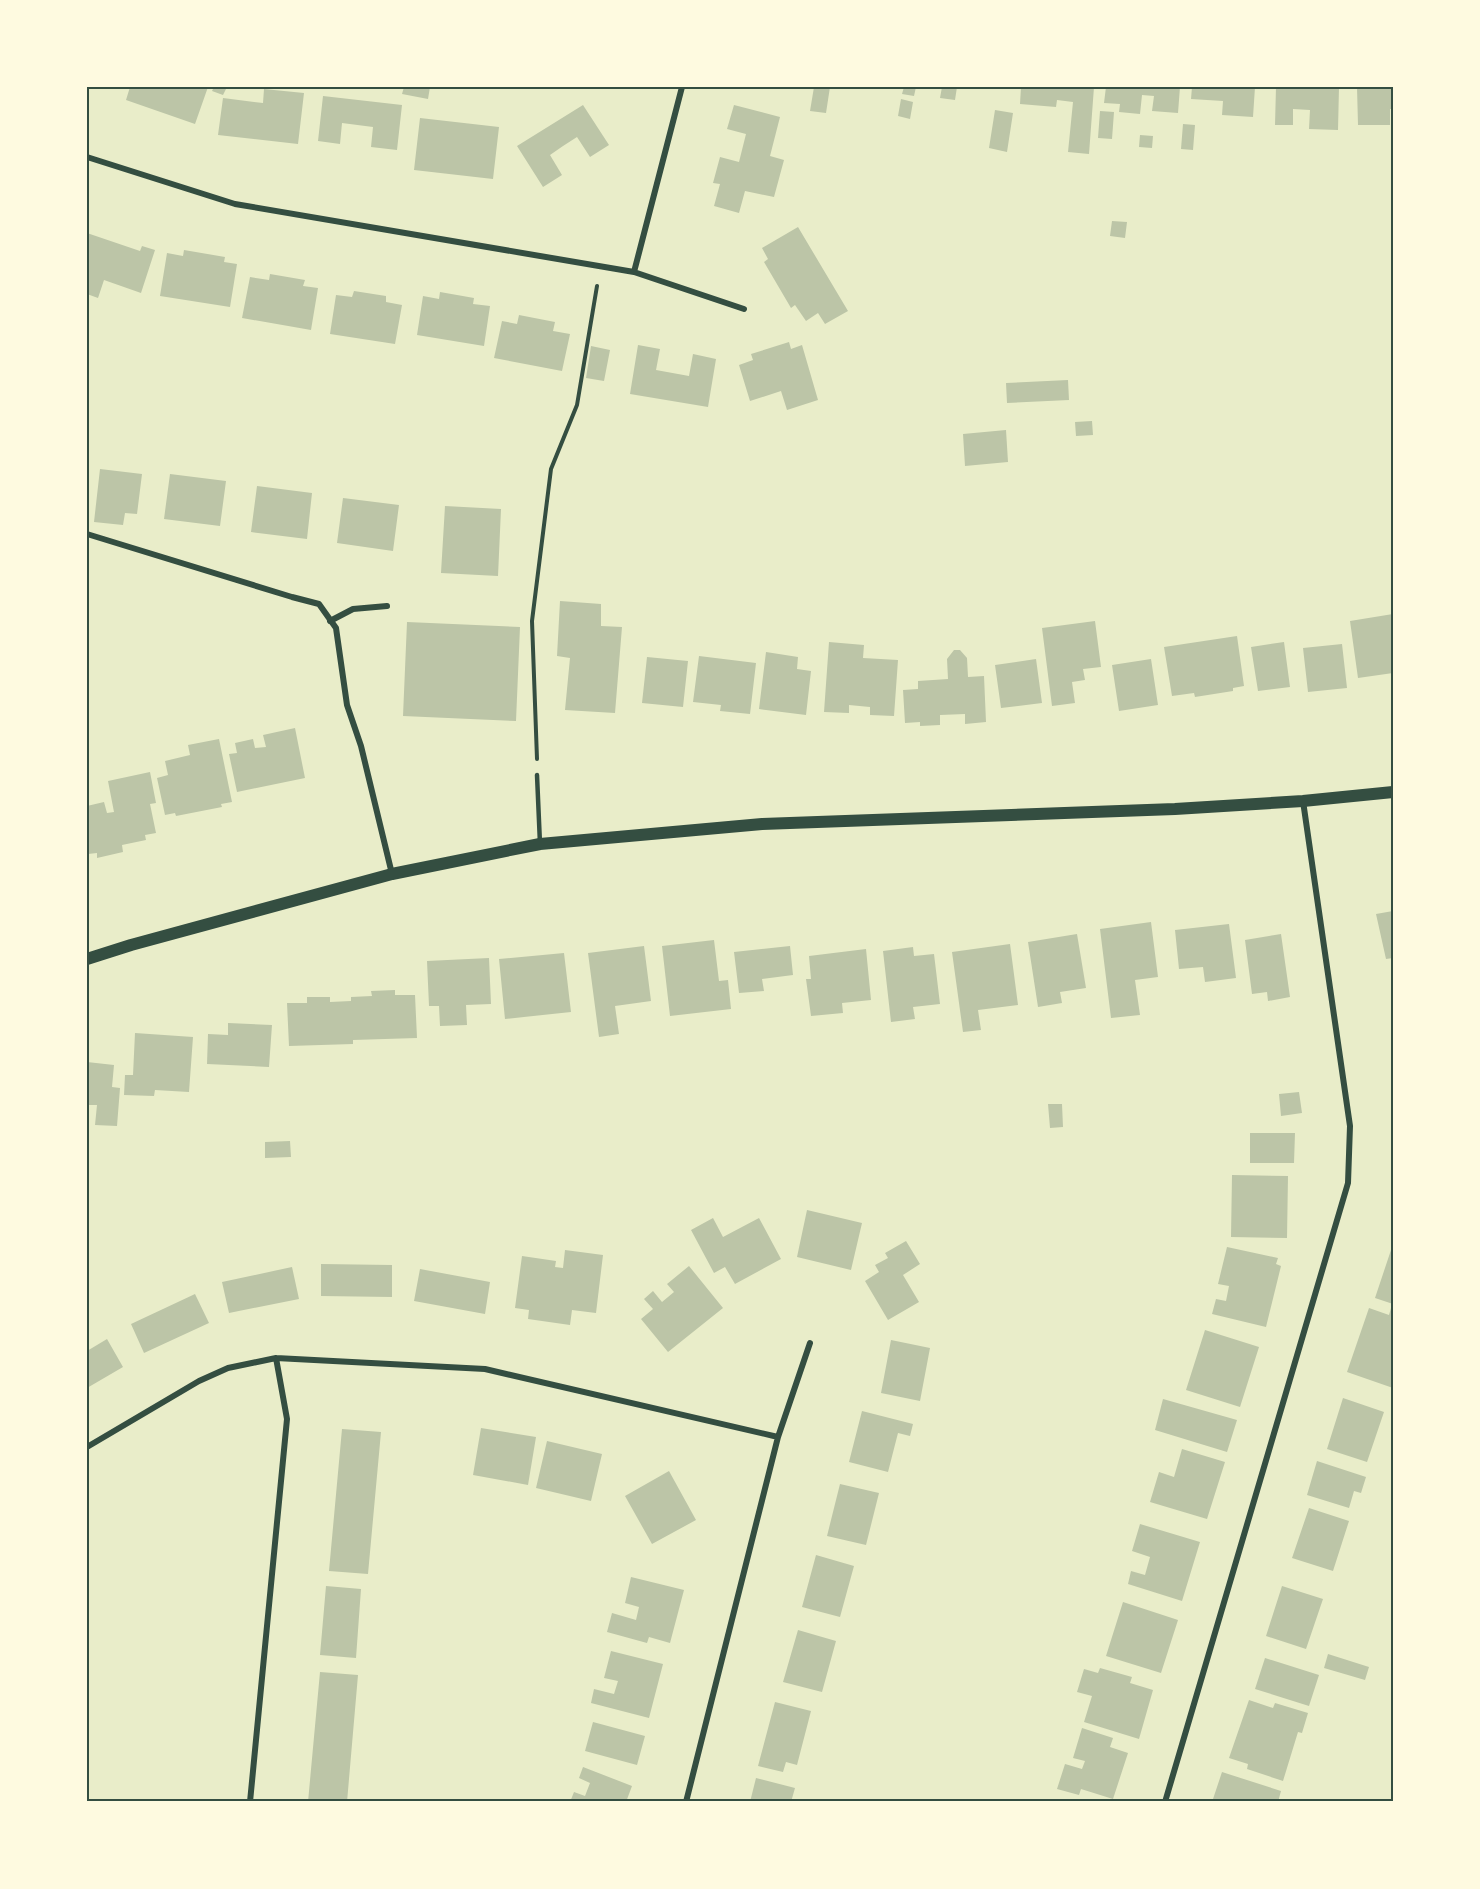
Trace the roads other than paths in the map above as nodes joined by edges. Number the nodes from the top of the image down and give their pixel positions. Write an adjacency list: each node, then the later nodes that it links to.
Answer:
1 (682, 87): 3 (street)
2 (87, 157): 3 (street)
3 (634, 272): 4 (street)
4 (744, 309)
5 (87, 534): 7 (street)
6 (387, 606): 7 (street)
7 (330, 621): 12 (street)
8 (537, 775): 11 (lane)
9 (1393, 792): 10 (main road)
10 (1304, 801): 11 (main road); 20 (street)
11 (540, 844): 12 (main road)
12 (392, 874): 13 (main road)
13 (87, 959)
14 (810, 1343): 16 (street)
15 (276, 1358): 16 (street); 17 (street); 18 (street)
16 (778, 1437): 19 (street)
17 (87, 1448)
18 (250, 1802)
19 (686, 1802)
20 (1165, 1802)

